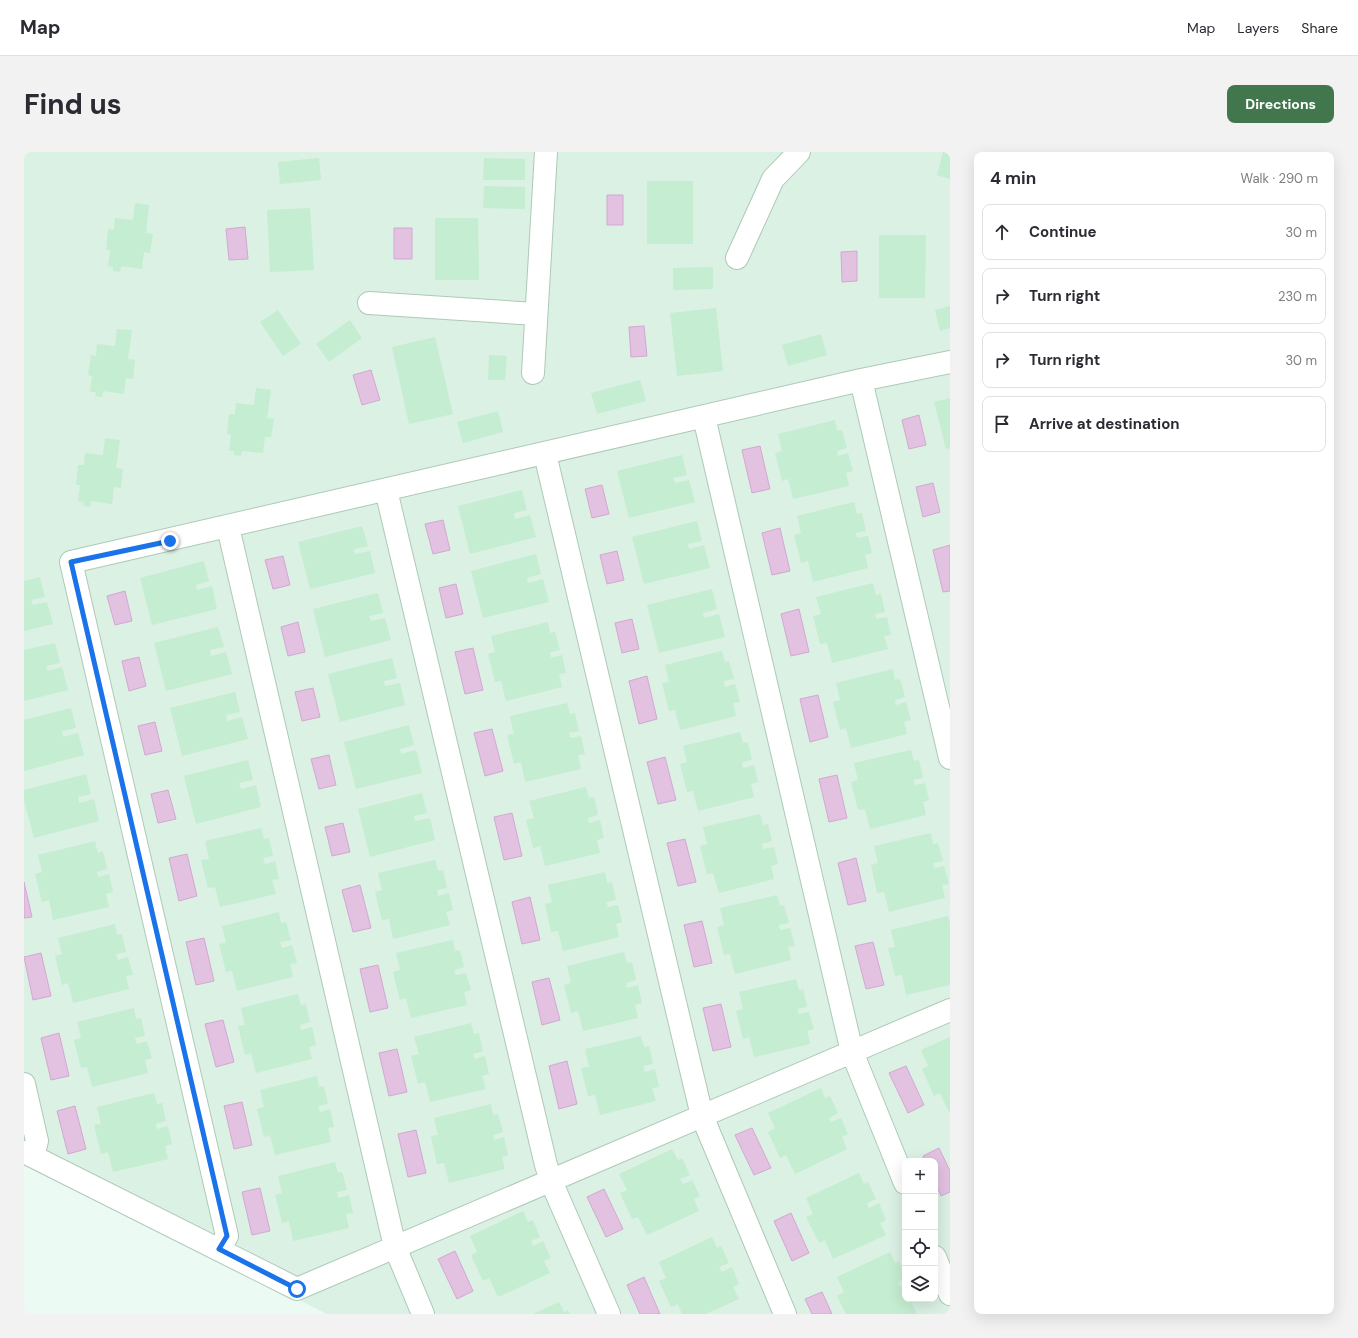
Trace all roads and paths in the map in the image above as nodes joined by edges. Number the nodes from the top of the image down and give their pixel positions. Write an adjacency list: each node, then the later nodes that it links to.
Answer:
1 (546, 152): 5 (street)
2 (799, 152): 3 (street)
3 (737, 258)
4 (369, 303): 5 (street)
5 (536, 314): 7 (street)
6 (950, 362): 8 (street)
7 (533, 374)
8 (861, 380): 9 (street); 13 (street)
9 (704, 417): 10 (street); 15 (street)
10 (545, 454): 11 (street); 17 (street)
11 (386, 490): 12 (street); 20 (street)
12 (228, 527): 21 (street); 22 (street)
13 (950, 758)
14 (950, 1010): 15 (street)
15 (852, 1052): 17 (street); 19 (street)
16 (24, 1084): 18 (street)
17 (702, 1116): 20 (street); 27 (street)
18 (29, 1154): 22 (street)
19 (902, 1176)
20 (551, 1181): 21 (street); 26 (street)
21 (395, 1247): 22 (street); 25 (street)
22 (219, 1249)
23 (938, 1264): 24 (street)
24 (950, 1294)
25 (423, 1314)
26 (609, 1314)
27 (785, 1314)

